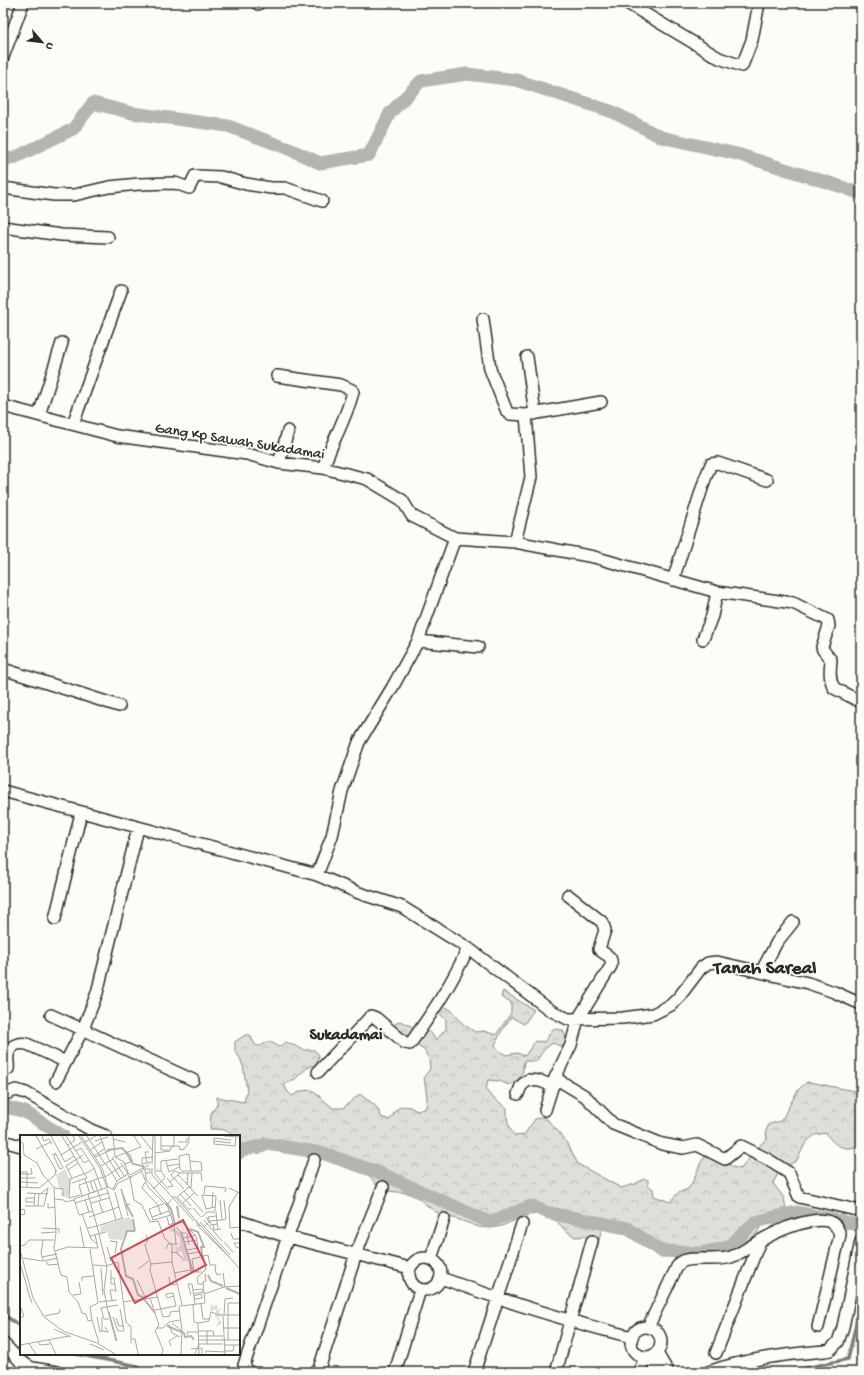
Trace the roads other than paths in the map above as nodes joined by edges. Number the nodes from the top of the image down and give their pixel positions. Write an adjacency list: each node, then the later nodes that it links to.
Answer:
1 (23, 3): 4 (street)
2 (627, 3): 3 (street)
3 (759, 3)
4 (3, 57)
5 (3, 188): 6 (street)
6 (322, 201)
7 (3, 227): 8 (street)
8 (108, 237)
9 (121, 291): 18 (street)
10 (483, 319): 16 (street)
11 (62, 343): 17 (street)
12 (527, 357): 16 (street)
13 (277, 376): 21 (street)
14 (601, 402): 16 (street)
15 (3, 406): 17 (street, Gang Kp Sawah Sukadamai)
16 (531, 414): 24 (street)
17 (39, 415): 18 (street, Gang Kp Sawah Sukadamai)
18 (73, 424): 20 (street, Gang Kp Sawah Sukadamai)
19 (288, 430): 20 (street)
20 (279, 463): 21 (street, Gang Kp Sawah Sukadamai)
21 (323, 468): 23 (street, Gang Kp Sawah Sukadamai)
22 (767, 480): 25 (street)
23 (454, 538): 24 (street); 28 (street)
24 (515, 542): 25 (street)
25 (673, 580): 26 (street)
26 (717, 592): 27 (street); 31 (street)
27 (703, 639)
28 (418, 641): 29 (street); 36 (street)
29 (478, 647)
30 (3, 669): 32 (street)
31 (861, 702)
32 (120, 706)
33 (3, 791): 34 (street)
34 (81, 813): 35 (street); 38 (street)
35 (138, 828): 36 (street); 45 (street)
36 (317, 875): 40 (street)
37 (568, 895): 44 (street)
38 (55, 919)
39 (793, 922): 41 (street)
40 (468, 948): 44 (street); 48 (street)
41 (761, 972): 42 (street); 44 (street)
42 (861, 1004)
43 (51, 1015): 45 (street)
44 (578, 1019): 51 (street)
45 (83, 1029): 46 (street); 49 (street)
46 (66, 1062): 47 (street); 50 (street)
47 (8, 1069)
48 (318, 1072)
49 (193, 1080)
50 (56, 1081)
51 (554, 1082): 53 (street); 54 (street); 62 (street)
52 (3, 1094): 55 (street)
53 (518, 1094)
54 (546, 1110)
55 (104, 1135)
56 (3, 1141): 57 (street)
57 (20, 1146)
58 (314, 1160): 66 (street)
59 (383, 1187): 70 (street)
60 (842, 1202): 61 (street)
61 (861, 1206)
62 (861, 1211)
63 (444, 1218): 71 (street)
64 (240, 1222): 66 (street)
65 (522, 1224): 75 (street)
66 (288, 1237): 70 (street); 84 (street)
67 (592, 1241): 76 (street)
68 (760, 1241): 77 (street); 78 (street); 81 (street)
69 (861, 1241): 92 (street)
70 (356, 1254): 72 (street); 85 (street)
71 (431, 1258): 72 (street); 73 (street)
72 (410, 1268): 74 (street)
73 (441, 1278): 74 (street); 75 (street)
74 (420, 1290): 86 (street)
75 (498, 1299): 76 (street); 87 (street)
76 (571, 1322): 79 (street); 88 (street)
77 (648, 1327): 79 (street); 82 (street)
78 (818, 1327)
79 (632, 1337): 82 (street)
80 (3, 1343): 83 (street)
81 (716, 1353)
82 (651, 1356): 89 (street); 90 (street); 91 (street)
83 (57, 1372)
84 (250, 1372)
85 (318, 1372)
86 (395, 1372)
87 (474, 1372)
88 (556, 1372)
89 (640, 1372)
90 (658, 1372)
91 (668, 1372)
92 (708, 1372)

